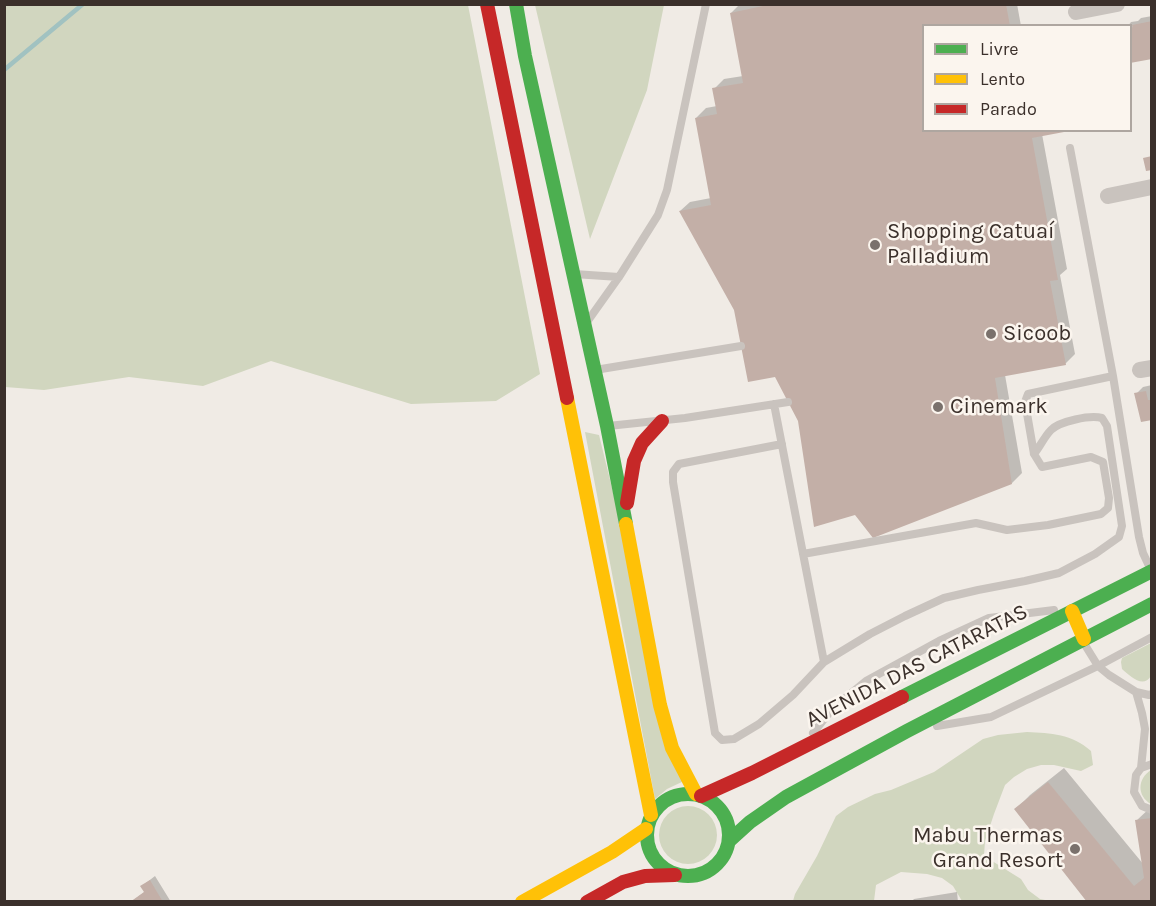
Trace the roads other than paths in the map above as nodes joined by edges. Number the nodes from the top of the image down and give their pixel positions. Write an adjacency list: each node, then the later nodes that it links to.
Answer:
1 (487, 4): 13 (main road)
2 (516, 4): 10 (main road)
3 (713, 4): 5 (lane)
4 (1117, 4): 6 (street)
5 (705, 7): 11 (lane)
6 (1076, 12)
7 (1070, 148): 16 (lane)
8 (1152, 187): 9 (street)
9 (1108, 196)
10 (574, 274): 11 (lane); 12 (main road)
11 (619, 277): 12 (lane)
12 (585, 325): 15 (main road)
13 (553, 328): 20 (main road); 40 (main road)
14 (741, 346): 15 (lane)
15 (595, 370): 20 (main road)
16 (1113, 376): 22 (lane); 25 (lane)
17 (788, 402): 18 (lane)
18 (774, 404): 19 (lane); 21 (lane)
19 (662, 421): 20 (lane); 23 (main road)
20 (597, 425): 23 (main road)
21 (782, 444): 24 (lane); 30 (lane)
22 (1034, 454): 24 (lane); 30 (lane)
23 (625, 519): 38 (main road)
24 (803, 554): 30 (lane)
25 (1152, 571): 27 (main road, AVENIDA DAS CATARATAS)
26 (1152, 604): 29 (main road)
27 (1072, 611): 29 (main road); 35 (main road, AVENIDA DAS CATARATAS); 35 (lane)
28 (1152, 637): 31 (lane)
29 (1084, 639): 31 (lane); 34 (main road)
30 (824, 662)
31 (1098, 666): 32 (lane); 34 (lane)
32 (1136, 692): 33 (lane); 37 (lane)
33 (1152, 694)
34 (907, 731): 42 (main road)
35 (801, 748): 38 (main road, AVENIDA DAS CATARATAS)
36 (1152, 764): 37 (lane)
37 (1142, 768): 39 (lane)
38 (698, 795): 40 (main road); 42 (main road)
39 (1152, 810)
40 (651, 815): 41 (main road)
41 (646, 828): 43 (main road); 44 (main road)
42 (729, 841): 43 (main road)
43 (675, 875): 45 (main road)
44 (522, 902)
45 (587, 902)

